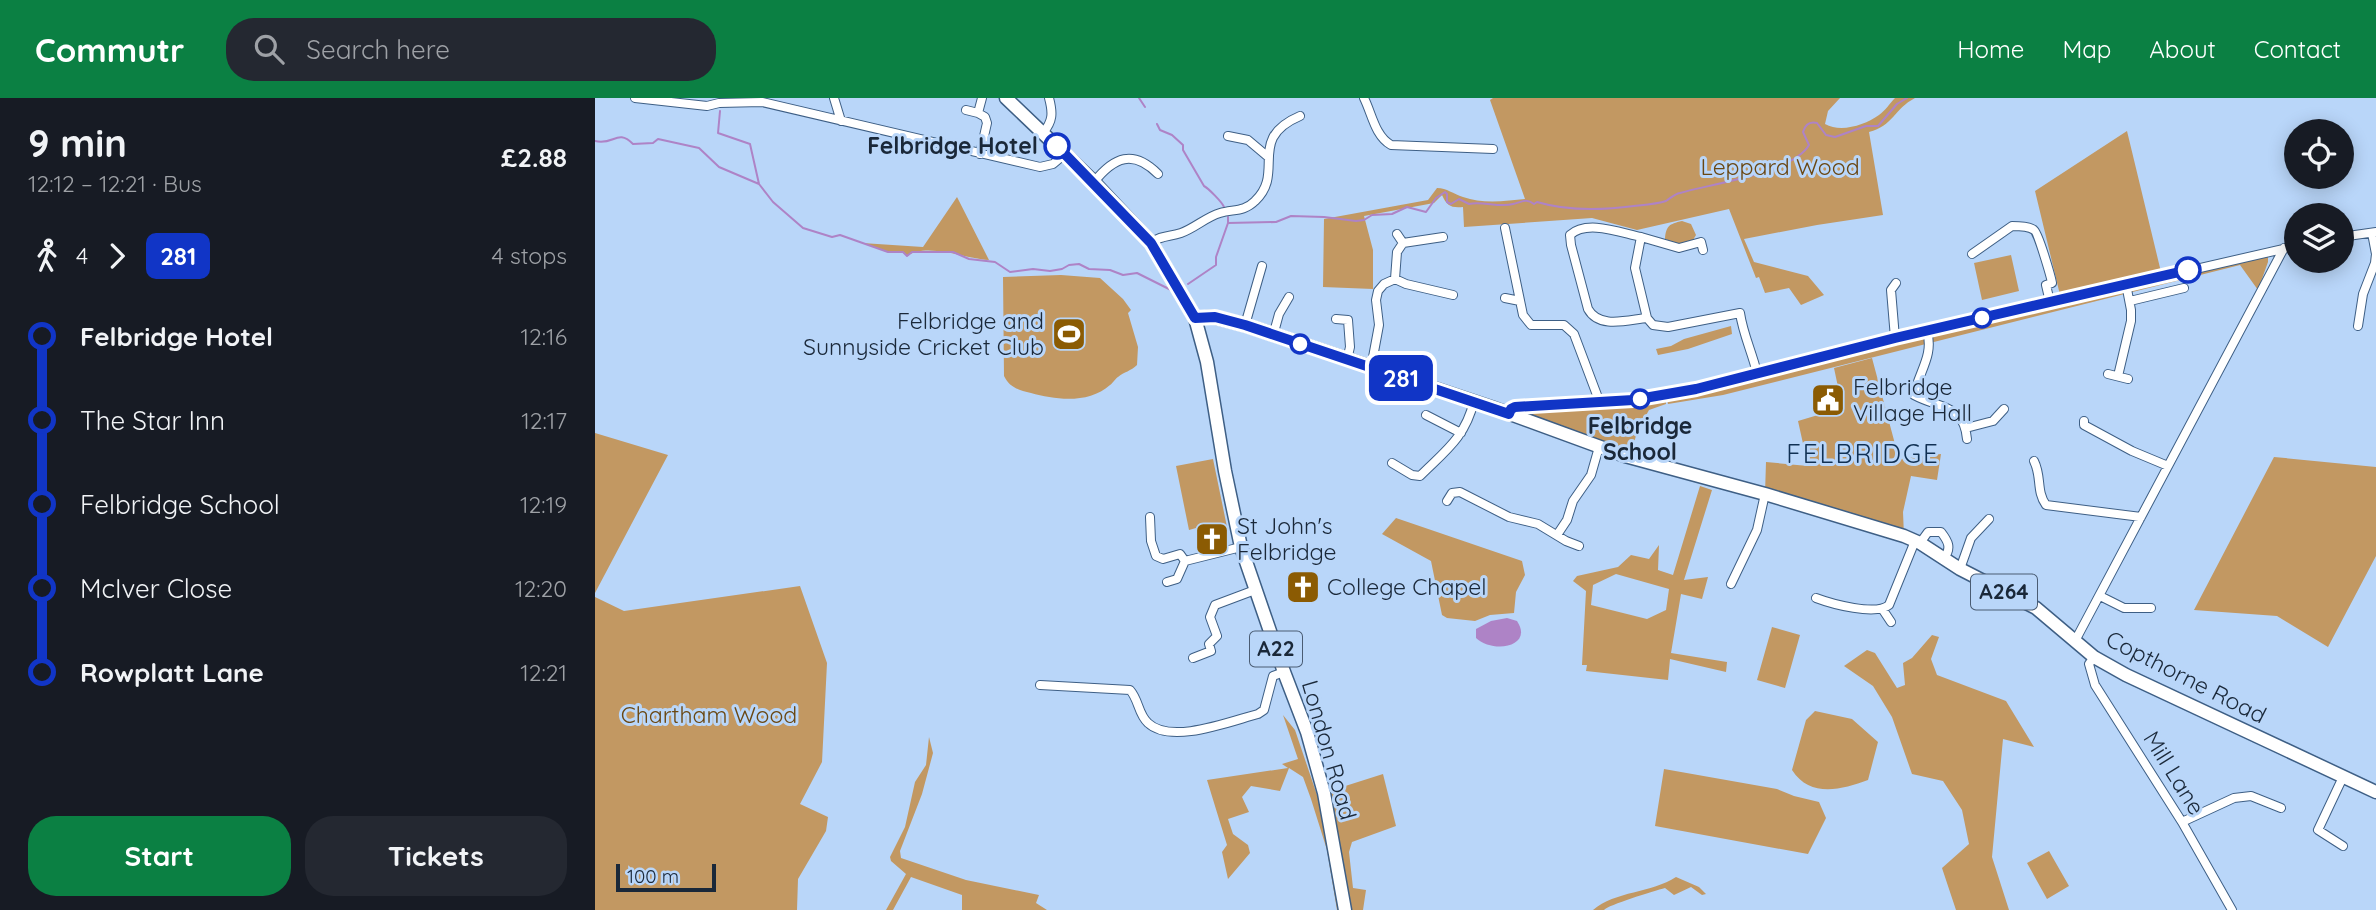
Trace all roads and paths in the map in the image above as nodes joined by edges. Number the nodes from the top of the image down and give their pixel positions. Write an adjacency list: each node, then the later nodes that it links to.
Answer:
1 (635, 98): 7 (street)
2 (834, 98): 11 (street)
3 (982, 98): 9 (street)
4 (1006, 98): 12 (highway, London Road / A22)
5 (1049, 98): 12 (street)
6 (1364, 98): 14 (street)
7 (717, 100): 11 (street)
8 (966, 110): 9 (street)
9 (978, 113): 15 (street)
10 (1300, 116): 17 (street)
11 (841, 121): 15 (street)
12 (1043, 133): 16 (highway, London Road / A22)
13 (1228, 136): 17 (street)
14 (1493, 149)
15 (980, 154): 16 (street)
16 (1065, 154): 19 (highway, London Road / A22)
17 (1267, 156): 27 (street)
18 (1158, 174): 19 (street)
19 (1094, 182): 27 (highway, London Road / A22)
20 (1505, 228): 39 (street)
21 (1697, 232): 26 (street)
22 (2374, 232): 24 (street); 46 (street)
23 (1397, 234): 28 (street)
24 (2354, 235)
25 (1443, 237): 28 (street)
26 (1641, 237): 43 (street); 43 (street)
27 (1151, 243): 42 (highway, London Road / A22)
28 (1403, 243): 32 (street)
29 (2284, 248): 34 (street); 66 (street)
30 (1972, 254): 41 (street)
31 (1262, 266): 45 (street)
32 (1395, 279): 36 (street); 51 (street)
33 (1896, 283): 49 (street)
34 (2126, 284): 40 (street); 41 (street)
35 (2184, 288): 40 (street)
36 (1453, 295)
37 (1289, 297): 48 (street)
38 (1505, 298): 39 (street)
39 (1520, 301): 55 (street)
40 (2130, 301): 53 (street)
41 (2050, 302): 47 (street)
42 (1195, 318): 45 (highway, Copthorne Road / A264); 77 (highway, London Road / A22)
43 (1647, 318): 52 (street)
44 (1336, 319): 50 (street)
45 (1245, 325): 48 (highway, Copthorne Road / A264)
46 (2358, 326)
47 (1927, 331): 49 (street); 60 (street)
48 (1273, 336): 50 (highway, Copthorne Road / A264)
49 (1895, 338): 52 (street)
50 (1347, 360): 51 (highway, Copthorne Road / A264)
51 (1371, 368): 54 (highway, Copthorne Road / A264)
52 (1757, 373): 55 (street)
53 (2128, 379)
54 (1473, 401): 57 (highway, Copthorne Road / A264); 61 (street)
55 (1600, 403): 57 (street)
56 (2004, 409): 60 (street)
57 (1509, 414): 63 (highway, Copthorne Road / A264)
58 (1426, 415): 61 (street)
59 (2084, 421): 66 (street)
60 (1966, 428): 62 (street)
61 (1461, 433): 65 (street)
62 (1967, 439)
63 (1599, 447): 67 (highway, Copthorne Road / A264); 74 (street)
64 (2034, 461): 72 (street)
65 (1392, 463)
66 (2168, 466): 72 (street)
67 (1765, 494): 75 (highway, Copthorne Road / A264); 82 (street)
68 (1447, 501): 69 (street)
69 (1475, 501): 70 (street); 74 (street)
70 (1470, 510)
71 (1150, 517): 79 (street)
72 (2141, 517): 84 (street)
73 (1989, 519): 80 (street)
74 (1557, 535): 76 (street)
75 (1917, 542): 78 (highway, Copthorne Road / A264); 78 (street); 87 (street)
76 (1579, 546)
77 (1241, 547): 79 (street); 83 (highway, London Road / A22)
78 (1944, 558): 80 (highway, Copthorne Road / A264)
79 (1185, 561): 81 (street)
80 (1960, 569): 89 (highway, Copthorne Road / A264)
81 (1167, 582)
82 (1731, 584)
83 (1255, 590): 91 (street); 92 (highway, London Road / A22)
84 (2100, 596): 86 (street); 89 (street)
85 (1816, 598): 87 (street)
86 (2151, 608)
87 (1883, 610): 88 (street)
88 (1891, 622)
89 (2075, 641): 90 (highway, Copthorne Road / A264)
90 (2094, 657): 94 (highway, Copthorne Road / A264); 97 (street, Mill Lane)
91 (1193, 658)
92 (1284, 672): 93 (street); 99 (highway, London Road / A22)
93 (1040, 685)
94 (2343, 777): 95 (highway, Copthorne Road / A264); 98 (street)
95 (2376, 792)
96 (2281, 808): 97 (street)
97 (2182, 822): 100 (street, Mill Lane)
98 (2343, 846)
99 (1345, 910)
100 (2232, 910)

